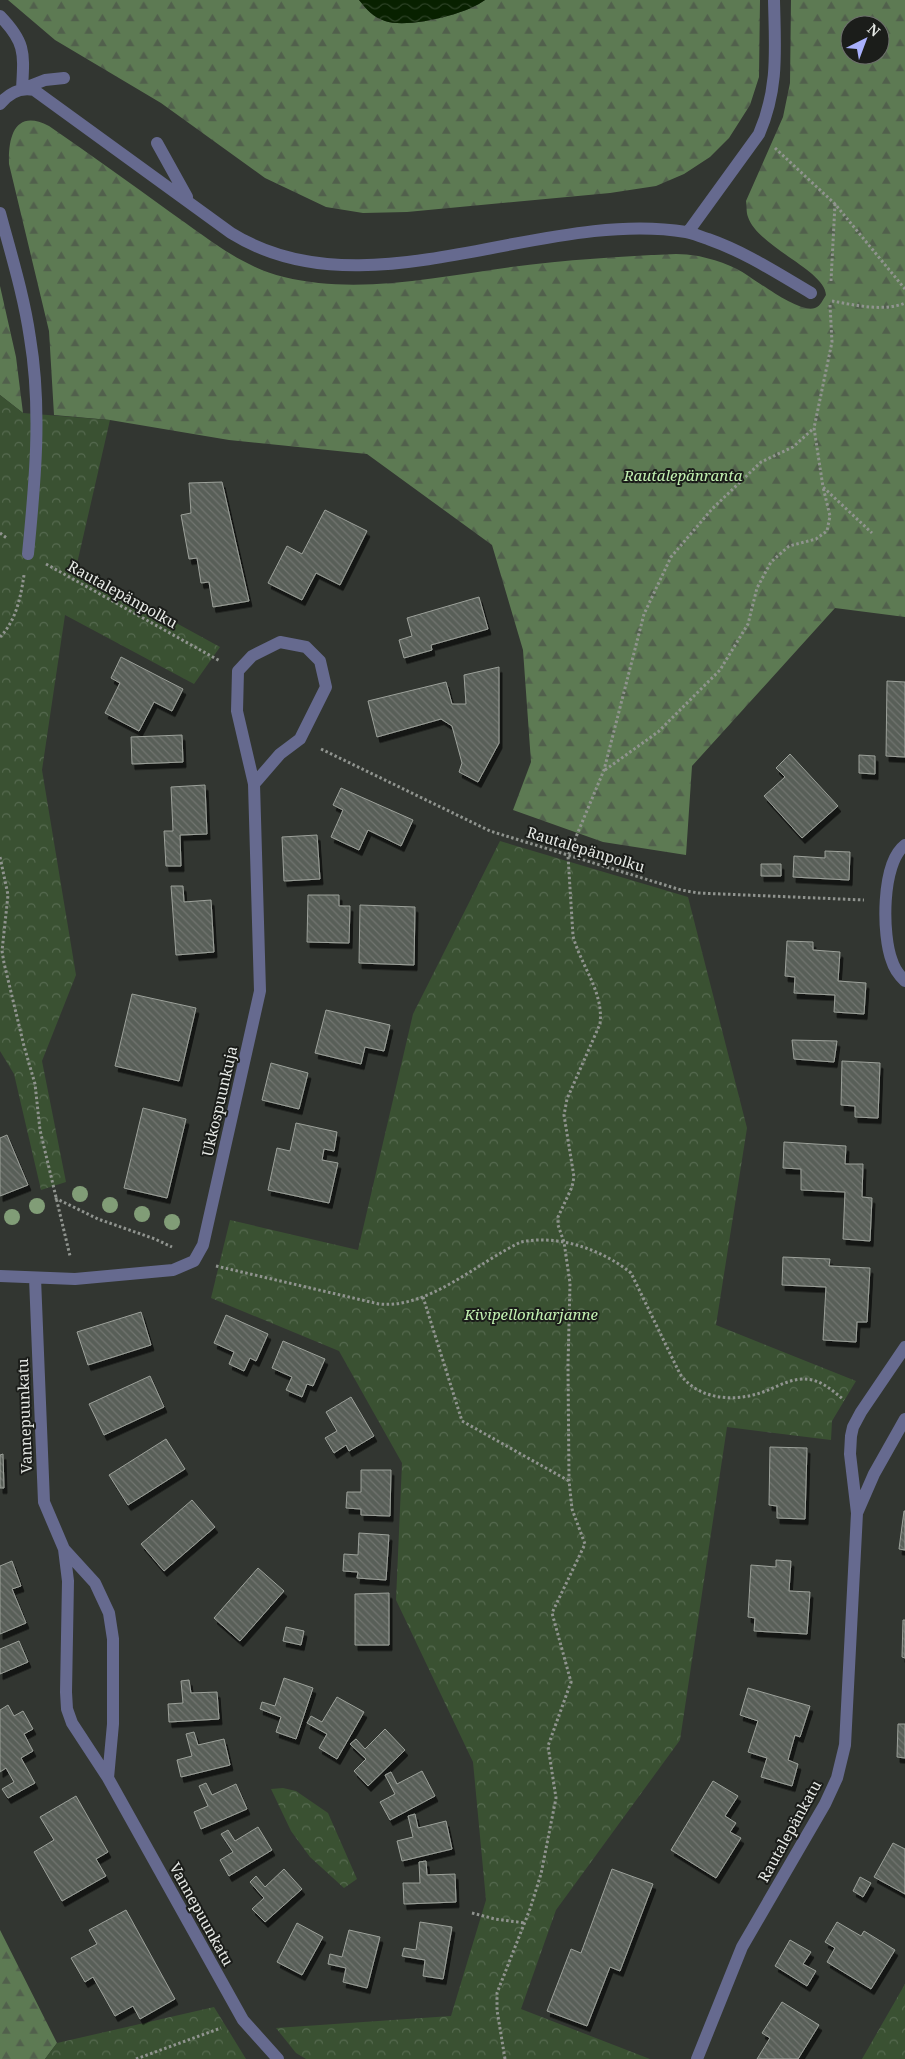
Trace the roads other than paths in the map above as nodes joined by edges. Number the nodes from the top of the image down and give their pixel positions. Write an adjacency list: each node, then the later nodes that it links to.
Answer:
1 (774, 0): 9 (street)
2 (0, 16): 4 (street)
3 (64, 78): 4 (street)
4 (22, 89): 5 (street); 7 (street)
5 (0, 104)
6 (157, 143): 7 (street)
7 (190, 202): 9 (street)
8 (0, 213): 11 (street)
9 (688, 232): 10 (street)
10 (811, 293)
11 (28, 554)
12 (254, 784): 12 (street, Ukkospuunkuja); 16 (street, Ukkospuunkuja)
13 (905, 845): 14 (street)
14 (905, 981)
15 (0, 1276): 16 (street)
16 (35, 1278): 20 (street, Vannepuunkatu)
17 (905, 1347): 19 (street, Rautalepänkatu)
18 (905, 1419): 19 (street, Rautalepänkatu)
19 (857, 1514): 23 (street, Rautalepänkatu)
20 (64, 1549): 21 (street, Vannepuunkatu); 21 (street, Vannepuunkatu)
21 (108, 1778): 22 (street, Vannepuunkatu)
22 (278, 2059)
23 (697, 2059)

